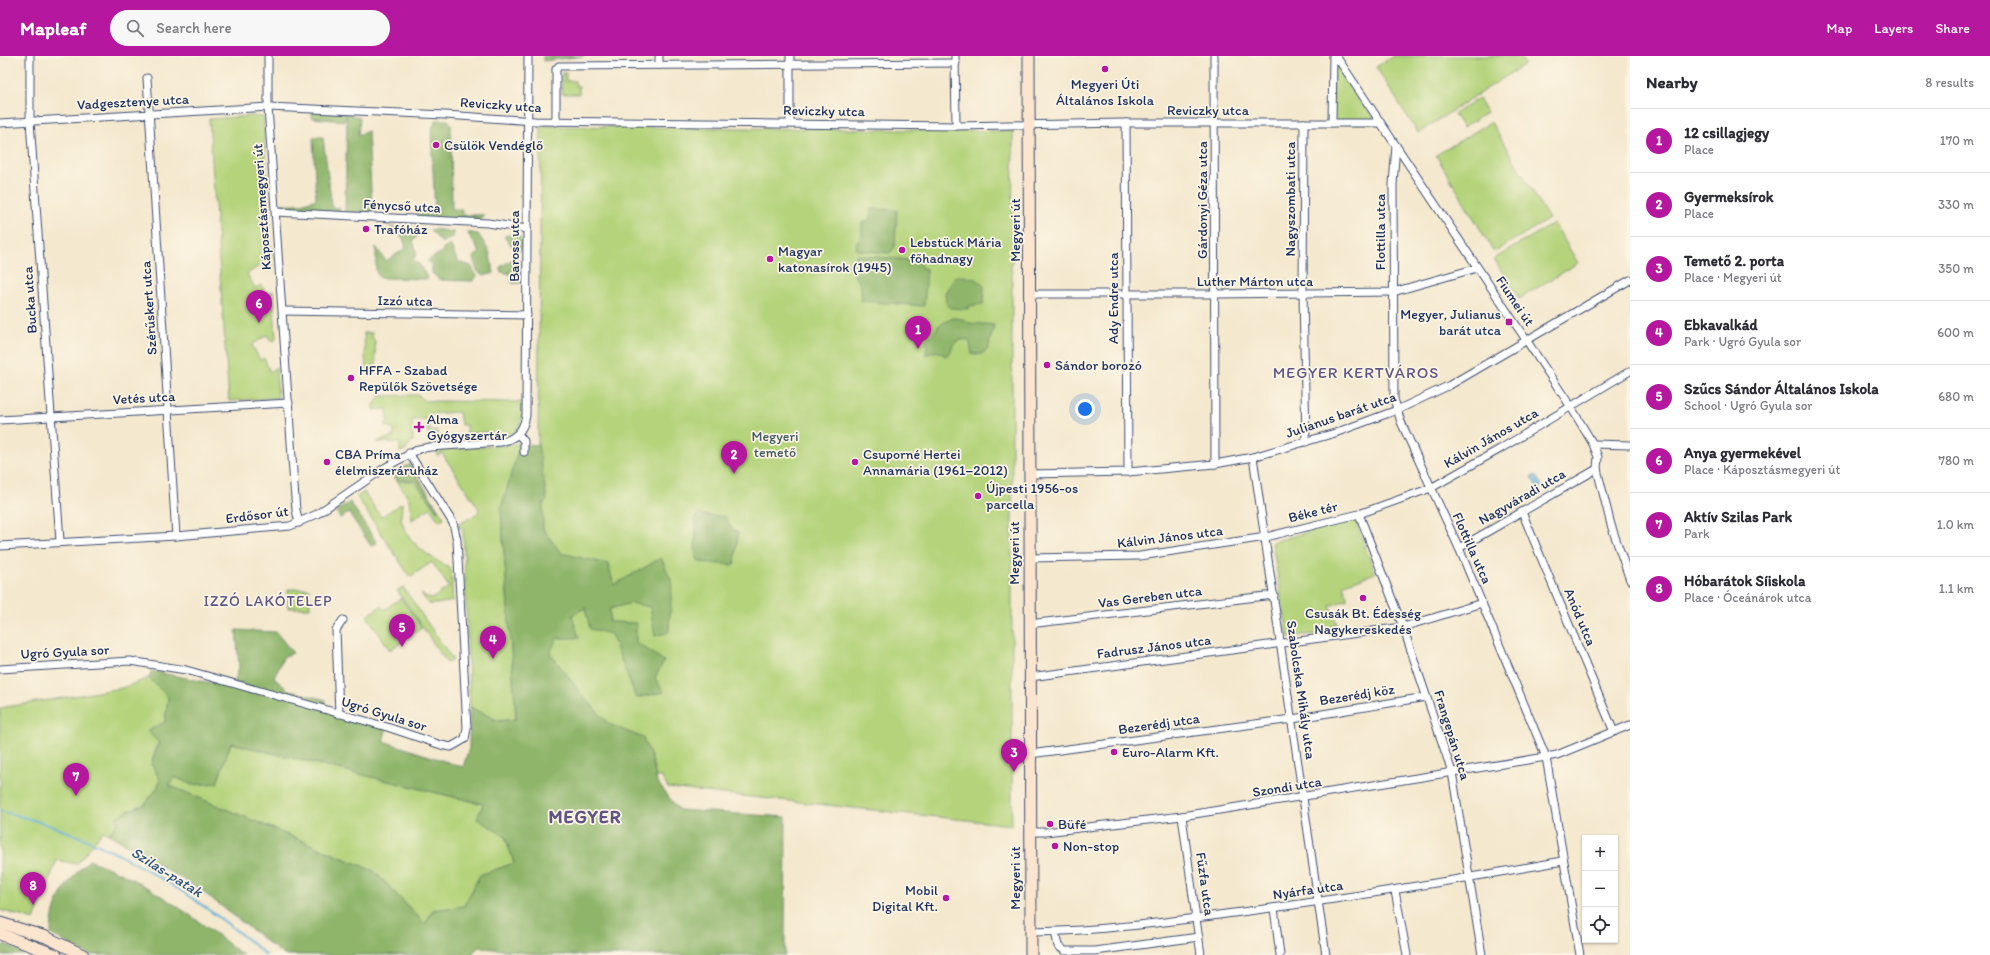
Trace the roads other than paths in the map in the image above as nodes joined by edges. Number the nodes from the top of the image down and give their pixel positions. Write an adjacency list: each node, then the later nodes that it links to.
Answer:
1 (30, 56): 14 (street, Bucka utca)
2 (268, 56): 12 (street, Káposztásmegyeri út)
3 (528, 56): 15 (street, Baross utca)
4 (659, 56): 10 (street)
5 (1029, 56): 24 (main road, Megyeri út)
6 (1214, 56): 20 (street, Gárdonyi Géza utca)
7 (1334, 56): 22 (street, Fiumei út); 23 (street, Fiumei út)
8 (956, 59): 9 (street); 25 (street)
9 (790, 60): 10 (street); 18 (street)
10 (659, 65): 16 (street)
11 (147, 78): 13 (street, Szérűskert utca)
12 (268, 107): 13 (street, Vadgesztenye utca); 15 (street, Reviczky utca); 27 (street, Káposztásmegyeri út)
13 (148, 114): 14 (street, Vadgesztenye utca); 42 (street, Szérűskert utca)
14 (30, 121): 17 (street, Vadgesztenye utca); 44 (street, Bucka utca)
15 (527, 121): 16 (street, Reviczky utca); 28 (street, Baross utca)
16 (556, 122): 18 (street, Reviczky utca)
17 (0, 123)
18 (790, 123): 25 (street, Reviczky utca)
19 (1126, 123): 20 (street, Reviczky utca); 24 (street, Reviczky utca); 33 (street, Ady Endre utca)
20 (1215, 123): 21 (street, Reviczky utca); 34 (street, Gárdonyi Géza utca)
21 (1304, 123): 22 (street, Reviczky utca); 35 (street, Nagyszombati utca)
22 (1332, 123): 23 (street, Reviczky utca)
23 (1380, 123): 26 (street, Fiumei út)
24 (1029, 125): 25 (street, Reviczky utca); 32 (main road, Megyeri út)
25 (956, 126)
26 (1396, 146): 29 (street, Fiumei út); 31 (street, Flottilla utca)
27 (276, 212): 28 (street, Fénycső utca); 36 (street, Káposztásmegyeri út)
28 (527, 229): 37 (street, Baross utca)
29 (1477, 268): 31 (street, Luther Márton utca); 38 (street, Fiumei út)
30 (1630, 280): 38 (street, Julianus barát utca)
31 (1393, 292): 35 (street, Luther Márton utca); 43 (street, Flottilla utca)
32 (1030, 294): 33 (street, Luther Márton utca); 56 (main road, Megyeri út)
33 (1126, 294): 34 (street, Luther Márton utca); 55 (street, Ady Endre utca)
34 (1215, 294): 35 (street, Luther Márton utca); 53 (street, Gárdonyi Géza utca)
35 (1303, 294): 47 (street, Nagyszombati utca)
36 (283, 311): 37 (street, Izzó utca); 40 (street, Káposztásmegyeri út)
37 (527, 315): 46 (street, Baross utca)
38 (1526, 340): 41 (street, Fiumei út); 43 (street, Julianus barát utca)
39 (1630, 371): 41 (street, Kálvin János utca)
40 (289, 403): 42 (street, Vetés utca); 60 (street, Káposztásmegyeri út)
41 (1570, 407): 48 (street, Fiumei út); 57 (street, Kálvin János utca)
42 (169, 410): 44 (street, Vetés utca); 61 (street, Szérűskert utca)
43 (1397, 410): 47 (street, Julianus barát utca); 57 (street, Flottilla utca)
44 (52, 416): 45 (street, Vetés utca); 63 (street, Bucka utca)
45 (0, 420)
46 (518, 434): 50 (street); 51 (street, Erdősor út)
47 (1306, 442): 52 (street, Julianus barát utca)
48 (1593, 444): 49 (street); 54 (street, Fiumei út)
49 (1630, 445)
50 (524, 452)
51 (409, 453): 60 (street, Erdősor út); 78 (street, Ugró Gyula sor)
52 (1253, 457): 53 (street, Julianus barát utca); 62 (street)
53 (1215, 464): 55 (street, Julianus barát utca)
54 (1597, 469): 58 (street, Nagyváradi utca); 68 (street, Fiumei út)
55 (1128, 472): 56 (street, Julianus barát utca)
56 (1030, 474): 66 (main road, Megyeri út)
57 (1431, 488): 59 (street, Kálvin János utca); 65 (street, Flottilla utca)
58 (1522, 512): 65 (street, Nagyváradi utca); 81 (street, Anód utca)
59 (1359, 514): 62 (street, Béke tér); 67 (street, Béke tér)
60 (300, 523): 61 (street, Erdősor út)
61 (176, 536): 63 (street, Erdősor út)
62 (1266, 537): 66 (street, Kálvin János utca); 69 (street)
63 (60, 542): 64 (street, Erdősor út)
64 (0, 546)
65 (1459, 548): 70 (street, Flottilla utca)
66 (1029, 558): 72 (main road, Megyeri út)
67 (1383, 576): 73 (street, Frangepán utca)
68 (1630, 580)
69 (1274, 595): 72 (street, Vas Gereben utca); 74 (street, Szabolcska Mihály utca)
70 (1482, 603): 73 (street); 83 (street, Flottilla utca)
71 (343, 620): 78 (street)
72 (1029, 624): 76 (main road, Megyeri út)
73 (1403, 628): 74 (street); 77 (street, Frangepán utca)
74 (1281, 644): 76 (street, Fadrusz János utca); 79 (street, Szabolcska Mihály utca)
75 (0, 669): 78 (street, Ugró Gyula sor)
76 (1030, 677): 82 (main road, Megyeri út)
77 (1426, 697): 79 (street, Bezerédj köz); 84 (street, Frangepán utca)
78 (339, 714)
79 (1292, 719): 82 (street, Bezerédj utca); 85 (street, Szabolcska Mihály utca)
80 (1630, 726): 81 (street, Szondi utca)
81 (1614, 732): 83 (street, Szondi utca)
82 (1030, 754): 87 (main road, Megyeri út)
83 (1546, 757): 84 (street, Szondi utca); 88 (street, Flottilla utca)
84 (1452, 772): 85 (street, Szondi utca); 89 (street, Frangepán utca)
85 (1303, 798): 86 (street, Szondi utca); 91 (street, Szabolcska Mihály utca)
86 (1182, 816): 87 (street, Szondi utca); 93 (street, Fűzfa utca)
87 (1030, 832): 95 (main road, Megyeri út)
88 (1564, 860): 89 (street, Nyárfa utca); 111 (street, Flottilla utca)
89 (1470, 877): 90 (street, Nyárfa utca); 110 (street, Frangepán utca)
90 (1395, 891): 91 (street, Nyárfa utca); 109 (street)
91 (1318, 902): 92 (street, Nyárfa utca); 108 (street, Szabolcska Mihály utca)
92 (1274, 908): 93 (street, Nyárfa utca); 107 (street)
93 (1197, 918): 96 (street, Nyárfa utca); 99 (street, Fűzfa utca)
94 (0, 923): 98 (main road)
95 (1031, 932): 96 (street, Nyárfa utca); 105 (main road, Megyeri út)
96 (1055, 932): 99 (street)
97 (0, 934): 100 (main road)
98 (46, 937): 101 (main road); 102 (main road)
99 (1199, 937): 106 (street, Fűzfa utca)
100 (20, 941): 102 (main road); 103 (main road)
101 (57, 941): 102 (main road); 104 (main road)
102 (50, 953)
103 (34, 955)
104 (82, 955)
105 (1031, 955)
106 (1201, 955)
107 (1280, 955)
108 (1326, 955)
109 (1407, 955)
110 (1482, 955)
111 (1580, 955)

